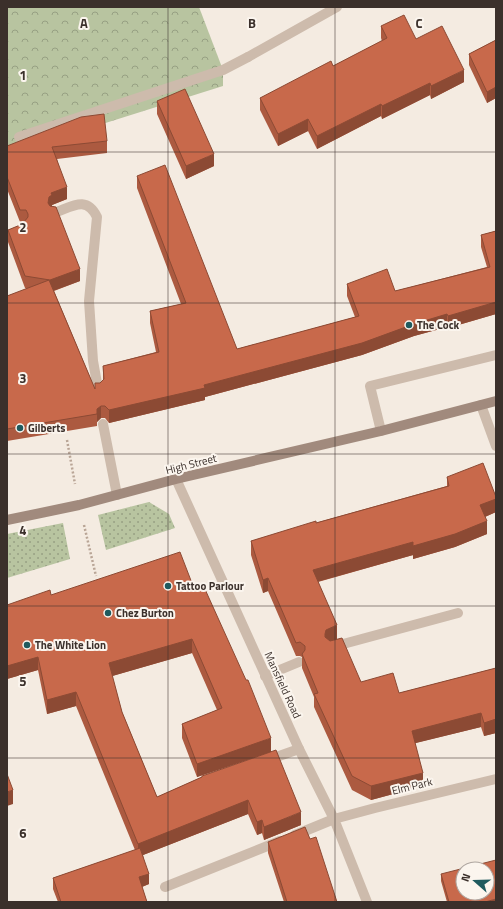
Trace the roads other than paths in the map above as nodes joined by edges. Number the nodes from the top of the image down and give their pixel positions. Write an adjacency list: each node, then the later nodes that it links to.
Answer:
1 (337, 7): 2 (street)
2 (19, 137)
3 (54, 213): 5 (street)
4 (496, 355): 9 (street)
5 (98, 389)
6 (496, 401): 7 (main road, High Street)
7 (481, 405): 9 (main road, High Street); 10 (street)
8 (103, 424): 12 (street)
9 (381, 431): 11 (main road, High Street)
10 (496, 446)
11 (176, 479): 12 (main road, High Street); 17 (street, Mansfield Road)
12 (117, 495): 13 (main road, High Street)
13 (7, 520)
14 (458, 613): 15 (street)
15 (331, 648)
16 (299, 662): 17 (street)
17 (266, 676): 18 (street, Mansfield Road)
18 (299, 748): 19 (street); 21 (street, Mansfield Road)
19 (256, 764)
20 (496, 779): 21 (street, Elm Park)
21 (334, 819): 22 (street, Elm Park); 23 (street, Mansfield Road)
22 (165, 887)
23 (367, 902)

